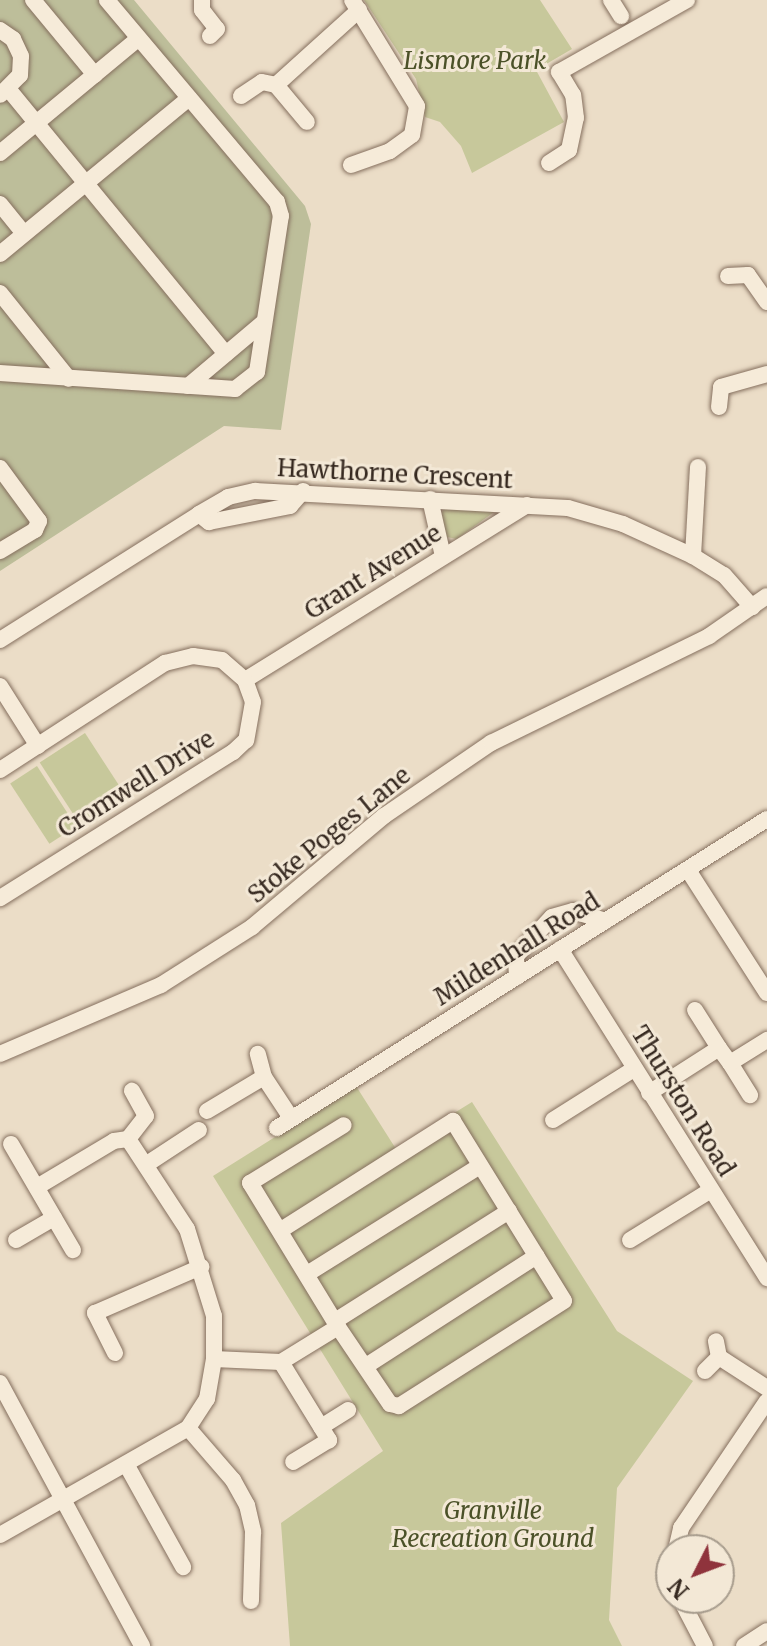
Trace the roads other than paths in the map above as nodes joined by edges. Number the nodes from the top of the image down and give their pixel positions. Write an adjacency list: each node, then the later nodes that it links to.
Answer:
1 (33, 0): 11 (street)
2 (107, 0): 10 (street)
3 (202, 0): 9 (street)
4 (611, 0): 7 (street)
5 (682, 1): 19 (street)
6 (356, 5): 12 (street); 20 (street)
7 (621, 16)
8 (0, 30): 13 (street)
9 (210, 36)
10 (138, 39): 11 (street); 15 (street)
11 (95, 75): 17 (street)
12 (276, 85): 14 (street); 16 (street)
13 (5, 93): 17 (street)
14 (241, 96)
15 (189, 98): 21 (street); 28 (street)
16 (307, 122)
17 (37, 123): 18 (street); 21 (street)
18 (0, 153)
19 (549, 163)
20 (351, 165)
21 (84, 182): 23 (street); 29 (street)
22 (0, 204): 23 (street)
23 (24, 234): 24 (street)
24 (0, 254)
25 (728, 276): 27 (street)
26 (0, 293): 32 (street)
27 (767, 302)
28 (264, 322): 29 (street); 33 (street)
29 (226, 354): 33 (street)
30 (0, 373): 32 (street)
31 (767, 374): 34 (street)
32 (69, 379): 33 (street)
33 (188, 386)
34 (719, 407)
35 (698, 467): 41 (street)
36 (3, 476): 39 (street)
37 (430, 499): 38 (street, Hawthorne Crescent); 40 (street); 44 (street, Hawthorne Crescent)
38 (527, 505): 40 (street, Grant Avenue); 41 (street, Hawthorne Crescent)
39 (0, 551)
40 (443, 556): 45 (street, Grant Avenue)
41 (693, 556): 43 (street, Hawthorne Crescent)
42 (767, 596): 43 (street, Stoke Poges Lane)
43 (752, 607): 59 (street, Stoke Poges Lane)
44 (0, 640)
45 (245, 680): 47 (street); 51 (street, Cromwell Drive)
46 (0, 686): 47 (street)
47 (38, 746): 48 (street)
48 (0, 770)
49 (767, 819): 50 (street, Mildenhall Road)
50 (688, 870): 52 (street, Mildenhall Road); 55 (street)
51 (0, 898)
52 (605, 921): 53 (street, Mildenhall Road); 54 (street)
53 (560, 949): 54 (street, Mildenhall Road); 62 (street, Thurston Road)
54 (517, 977): 68 (street, Mildenhall Road)
55 (767, 993)
56 (695, 1010): 58 (street)
57 (767, 1040): 61 (street)
58 (719, 1048): 61 (street); 65 (street)
59 (0, 1054)
60 (258, 1054): 63 (street)
61 (730, 1063): 66 (street)
62 (634, 1069): 65 (street, Thurston Road); 69 (street)
63 (264, 1077): 67 (street); 68 (street)
64 (132, 1091): 73 (street)
65 (649, 1093): 78 (street, Thurston Road)
66 (750, 1095)
67 (207, 1111)
68 (291, 1118): 71 (street, Mildenhall Road)
69 (553, 1120)
70 (344, 1125): 81 (street)
71 (277, 1128)
72 (199, 1130): 75 (street)
73 (128, 1139): 75 (street); 77 (street)
74 (11, 1144): 77 (street)
75 (147, 1164): 86 (street)
76 (480, 1166): 79 (street); 81 (street); 87 (street)
77 (37, 1187): 80 (street)
78 (711, 1190): 83 (street); 88 (street, Thurston Road)
79 (509, 1211): 85 (street); 89 (street)
80 (54, 1218): 82 (street); 84 (street)
81 (281, 1230): 87 (street)
82 (16, 1240)
83 (630, 1240)
84 (73, 1250)
85 (537, 1256): 93 (street); 93 (street)
86 (201, 1267): 90 (street); 91 (street)
87 (307, 1274): 89 (street)
88 (767, 1278)
89 (336, 1324): 92 (street); 93 (street)
90 (115, 1353)
91 (214, 1359): 92 (street); 100 (street)
92 (281, 1362): 99 (street)
93 (366, 1366)
94 (705, 1371): 96 (street)
95 (0, 1383): 103 (street)
96 (767, 1388)
97 (767, 1401): 104 (street)
98 (348, 1410): 99 (street)
99 (321, 1427): 101 (street)
100 (188, 1428): 102 (street); 107 (street)
101 (293, 1462)
102 (126, 1464): 103 (street); 106 (street)
103 (64, 1501): 105 (street); 110 (street)
104 (680, 1534)
105 (0, 1535)
106 (183, 1567)
107 (251, 1601)
108 (688, 1614): 111 (street)
109 (767, 1631): 112 (street)
110 (142, 1646)
111 (705, 1646)
112 (744, 1646)

